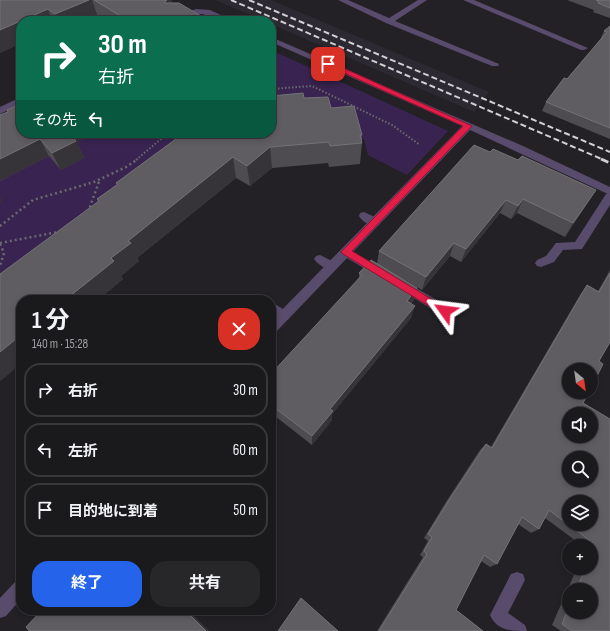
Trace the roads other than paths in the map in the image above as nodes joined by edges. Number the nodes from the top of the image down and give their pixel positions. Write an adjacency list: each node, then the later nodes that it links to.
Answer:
1 (342, 0): 6 (street)
2 (423, 0): 6 (street)
3 (467, 0): 8 (street)
4 (184, 16): 5 (street)
5 (219, 16)
6 (389, 21): 9 (street)
7 (276, 41): 12 (street)
8 (584, 48)
9 (495, 64)
10 (16, 103): 11 (street)
11 (0, 111)
12 (468, 126): 13 (street); 16 (street)
13 (610, 191)
14 (610, 197): 19 (street)
15 (364, 216): 16 (street)
16 (375, 222): 17 (street)
17 (346, 252): 20 (street); 22 (street)
18 (320, 259): 20 (street)
19 (541, 263)
20 (332, 266): 23 (street)
21 (276, 310): 23 (street)
22 (445, 311)
23 (284, 316): 24 (street)
24 (276, 324)
25 (517, 580): 28 (street)
26 (16, 593): 27 (street)
27 (0, 610)
28 (519, 631)

